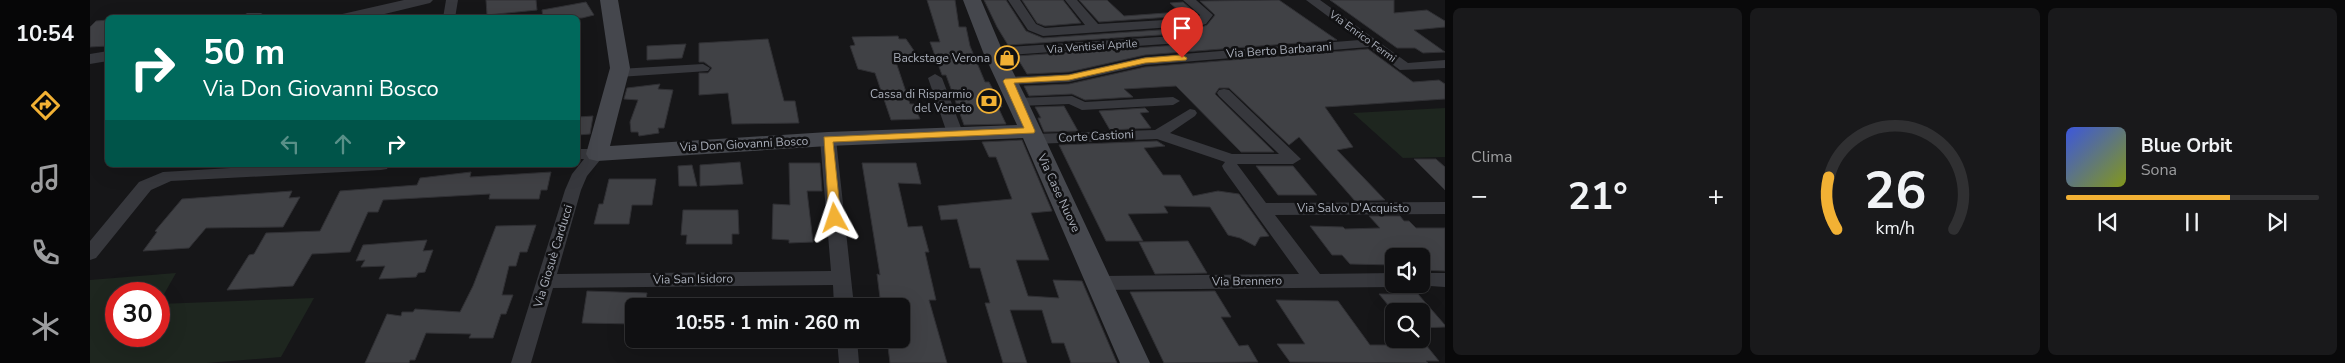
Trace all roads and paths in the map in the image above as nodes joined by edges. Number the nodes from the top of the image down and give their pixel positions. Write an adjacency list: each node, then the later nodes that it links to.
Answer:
1 (425, 0): 9 (street)
2 (452, 0): 10 (street)
3 (609, 0): 19 (main road)
4 (972, 0): 14 (main road, Via Case Nuove)
5 (1014, 0): 11 (street)
6 (1071, 0): 11 (street)
7 (1189, 0): 11 (street)
8 (1312, 0): 13 (street, Via Enrico Fermi)
9 (358, 15)
10 (450, 15)
11 (1095, 28)
12 (1190, 39): 14 (street, Via Ventisei Aprile)
13 (1372, 43): 17 (street, Via Enrico Fermi); 21 (street, Via Berto Barbarani)
14 (993, 52): 21 (main road, Via Case Nuove)
15 (105, 56): 16 (street)
16 (90, 59)
17 (1445, 64)
18 (703, 68): 19 (street)
19 (619, 73): 30 (main road)
20 (935, 78): 26 (street)
21 (1008, 81): 24 (main road, Via Case Nuove)
22 (1224, 93): 27 (street, Corte Castioni)
23 (1173, 101): 24 (street)
24 (1018, 102): 28 (main road, Via Case Nuove)
25 (1190, 112): 27 (street)
26 (955, 133): 28 (main road, Via Don Giovanni Bosco); 29 (main road, Via Don Giovanni Bosco)
27 (1158, 134): 28 (street, Corte Castioni)
28 (1032, 135): 42 (main road, Via Case Nuove)
29 (828, 139): 30 (main road, Via Don Giovanni Bosco); 36 (street)
30 (587, 154): 41 (street, Via Giosuè Carducci)
31 (1230, 166): 34 (street)
32 (343, 167): 35 (street)
33 (1445, 208): 34 (street, Via Salvo D'Acquisto)
34 (1261, 209): 37 (street)
35 (90, 253)
36 (841, 278): 41 (street, Via San Isidoro); 43 (street)
37 (1314, 280): 38 (street, Via Brennero); 42 (street, Via Brennero)
38 (1385, 280)
39 (1430, 280): 40 (street)
40 (1445, 280)
41 (545, 281): 45 (street, Via Giosuè Carducci)
42 (1100, 283): 47 (main road, Via Case Nuove)
43 (843, 298)
44 (848, 348): 46 (street)
45 (521, 363)
46 (849, 363)
47 (1135, 363)

